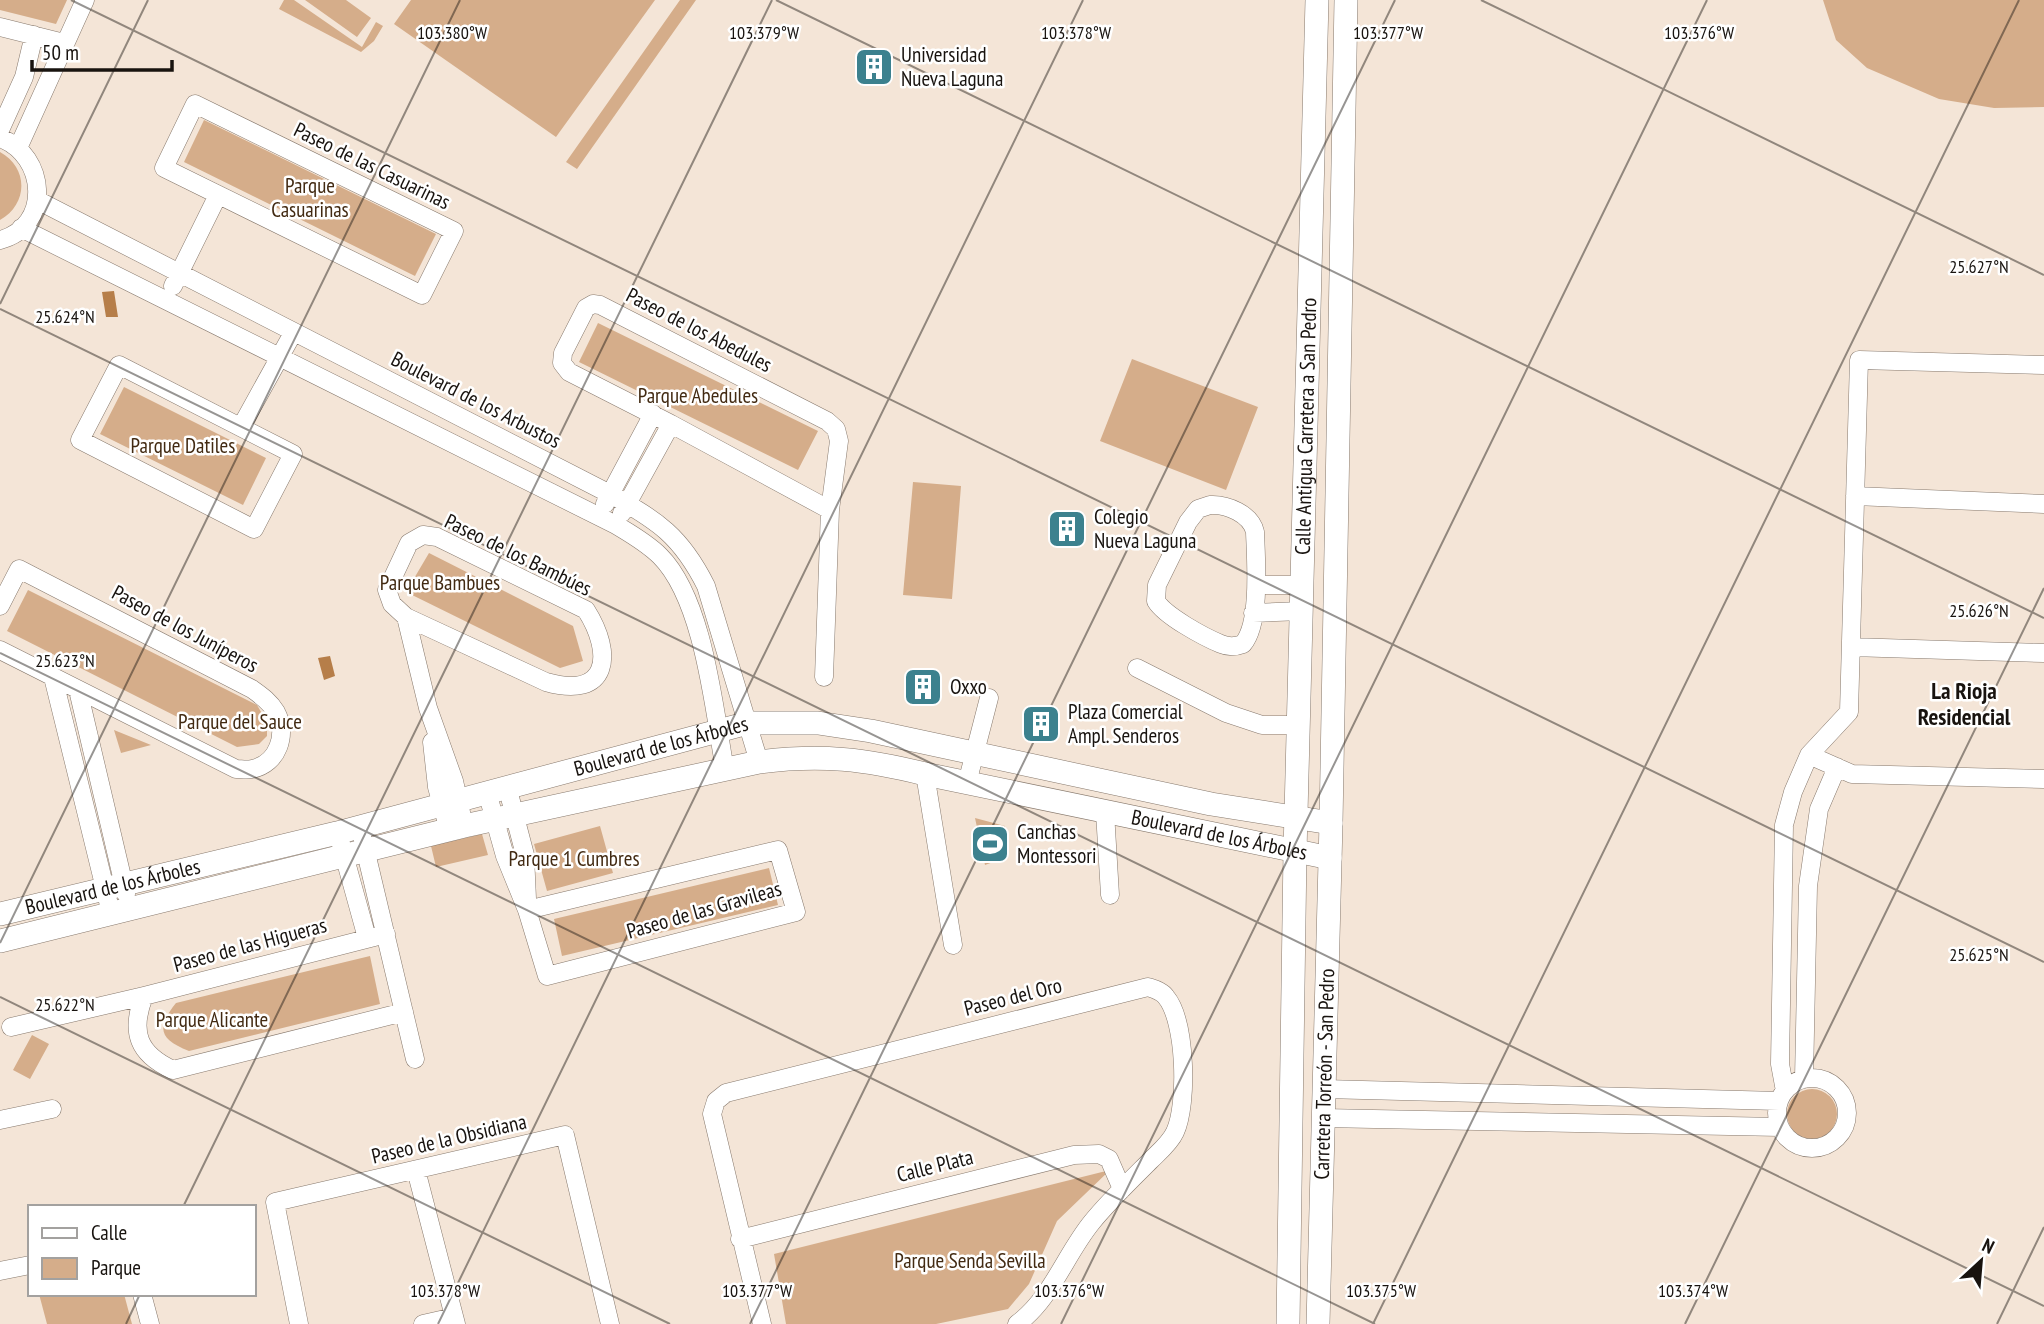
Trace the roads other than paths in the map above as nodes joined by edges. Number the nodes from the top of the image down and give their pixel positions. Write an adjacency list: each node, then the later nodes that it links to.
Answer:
1 (85, 0): 6 (street)
2 (1317, 0): 30 (main road, Calle Antigua Carretera a San Pedro)
3 (1346, 0): 59 (main road, Calle Antigua Carretera a San Pedro)
4 (0, 27): 5 (street)
5 (34, 35): 6 (street); 7 (street)
6 (64, 43): 9 (street)
7 (0, 130)
8 (0, 138): 9 (street)
9 (18, 148): 11 (street)
10 (218, 194): 10 (street, Paseo de las Casuarinas); 14 (street)
11 (37, 200): 12 (street); 14 (street, Boulevard de los Arbustos)
12 (21, 228): 13 (street); 15 (street)
13 (0, 240)
14 (179, 275): 15 (street); 16 (street, Boulevard de los Arbustos)
15 (166, 299): 17 (street)
16 (293, 333): 17 (street); 22 (street, Boulevard de los Arbustos)
17 (280, 356): 21 (street); 27 (street)
18 (2044, 365): 23 (street)
19 (653, 414): 20 (street, Paseo de los Abedules); 22 (street); 26 (street, Paseo de los Abedules)
20 (671, 424): 24 (street); 26 (street, Paseo de los Abedules)
21 (241, 427): 21 (street)
22 (610, 494): 24 (street, Boulevard de los Arbustos); 27 (street)
23 (1856, 496): 25 (street); 35 (street)
24 (627, 504): 28 (street); 43 (street, Boulevard de los Arbustos)
25 (2044, 504)
26 (830, 510): 40 (street)
27 (598, 517): 28 (street)
28 (616, 525): 45 (street)
29 (1257, 585): 30 (street); 33 (street); 33 (street)
30 (1302, 585): 32 (main road, Calle Antigua Carretera a San Pedro)
31 (0, 607): 41 (street, Paseo de los Juníperos)
32 (1301, 611): 33 (street); 44 (main road, Calle Antigua Carretera a San Pedro)
33 (1253, 613)
34 (406, 617): 34 (street, Paseo de los Bambúes); 55 (street, Paseo de los Bambúes)
35 (1851, 647): 37 (street); 47 (street)
36 (0, 650): 39 (street, Paseo de los Juníperos)
37 (2044, 653)
38 (1137, 668): 44 (street)
39 (53, 677): 41 (street, Paseo de los Juníperos); 65 (street)
40 (824, 677)
41 (78, 690): 65 (street)
42 (989, 698): 46 (street)
43 (748, 723): 45 (main road, Boulevard de los Árboles); 46 (main road, Boulevard de los Árboles); 48 (street, Boulevard de los Arbustos)
44 (1298, 724): 58 (main road, Calle Antigua Carretera a San Pedro)
45 (717, 729): 50 (street); 54 (main road, Boulevard de los Árboles)
46 (975, 755): 53 (street); 58 (main road, Boulevard de los Árboles)
47 (1809, 755): 49 (street); 80 (street)
48 (759, 762): 50 (main road, Boulevard de los Árboles); 51 (main road, Boulevard de los Árboles)
49 (1837, 767): 52 (street); 78 (street)
50 (725, 770): 57 (main road, Boulevard de los Árboles)
51 (925, 775): 53 (main road, Boulevard de los Árboles); 73 (street)
52 (2044, 779)
53 (967, 783): 56 (main road, Boulevard de los Árboles)
54 (497, 789): 55 (main road, Boulevard de los Árboles); 57 (street, Paseo de las Gravileas)
55 (449, 802): 60 (street, Paseo de los Bambúes); 61 (main road, Boulevard de los Árboles)
56 (1105, 813): 62 (main road, Boulevard de los Árboles); 66 (street)
57 (504, 817): 60 (main road, Boulevard de los Árboles); 68 (street, Paseo de las Gravileas)
58 (1296, 817): 59 (main road, Boulevard de los Árboles); 62 (main road, Calle Antigua Carretera a San Pedro)
59 (1331, 823): 64 (main road, Carretera Torreón - San Pedro)
60 (457, 828): 63 (main road, Boulevard de los Árboles)
61 (349, 830): 63 (street); 65 (main road, Boulevard de los Árboles)
62 (1295, 852): 64 (main road, Boulevard de los Árboles); 98 (main road, Carretera Torreón - San Pedro)
63 (355, 853): 67 (main road, Boulevard de los Árboles); 70 (street); 71 (street)
64 (1330, 858): 79 (main road, Carretera Torreón - San Pedro)
65 (115, 888): 67 (street); 69 (main road, Boulevard de los Árboles)
66 (1110, 895)
67 (120, 910): 72 (main road, Boulevard de los Árboles)
68 (527, 910): 68 (street, Paseo de las Gravileas)
69 (0, 914)
70 (386, 934): 71 (street, Paseo de las Higueras); 75 (street)
71 (367, 938): 74 (street, Paseo de las Higueras)
72 (0, 941)
73 (953, 946)
74 (144, 996): 75 (street); 76 (street, Paseo de las Higueras)
75 (404, 1012): 77 (street)
76 (11, 1027)
77 (415, 1059)
78 (1804, 1079): 80 (street); 84 (street)
79 (1324, 1089): 80 (street); 82 (main road, Carretera Torreón - San Pedro)
80 (1782, 1096): 84 (street)
81 (52, 1109): 83 (street)
82 (1323, 1118): 84 (street); 99 (main road, Carretera Torreón - San Pedro)
83 (0, 1120)
84 (1780, 1127)
85 (416, 1170): 91 (street); 93 (street, Paseo de la Obsidiana); 95 (street, Paseo de la Obsidiana)
86 (1122, 1189): 87 (street, Calle Plata); 87 (street, Paseo del Oro); 97 (street, Paseo del Oro)
87 (740, 1239): 96 (street, Paseo del Oro)
88 (28, 1265): 89 (street)
89 (0, 1271)
90 (143, 1296): 92 (street)
91 (455, 1320): 94 (street)
92 (150, 1324)
93 (299, 1324)
94 (423, 1324)
95 (610, 1324)
96 (762, 1324)
97 (1017, 1324)
98 (1288, 1324)
99 (1318, 1324)

